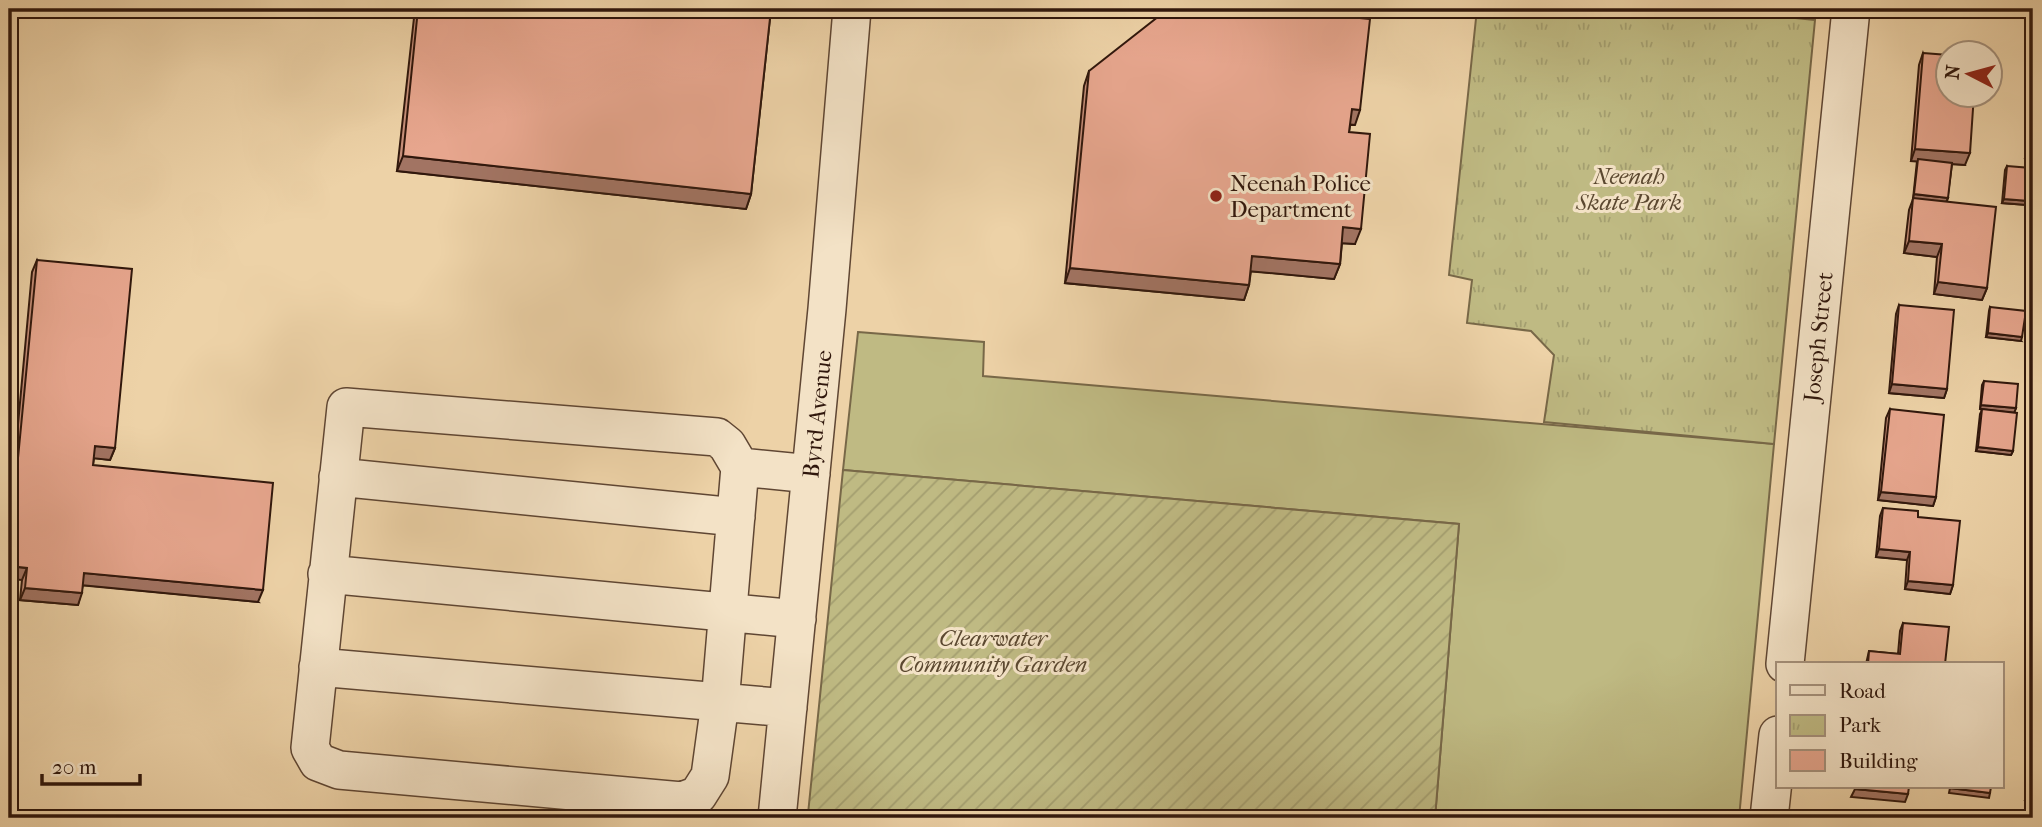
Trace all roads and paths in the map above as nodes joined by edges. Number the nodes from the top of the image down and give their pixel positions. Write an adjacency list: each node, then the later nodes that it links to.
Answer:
1 (852, 9): 4 (street, Byrd Avenue)
2 (1851, 9): 10 (street, Joseph Street)
3 (740, 467): 4 (street); 5 (street); 6 (street)
4 (811, 474): 9 (street, Byrd Avenue)
5 (338, 477): 6 (street); 7 (street)
6 (736, 517): 8 (street)
7 (327, 574): 8 (street); 11 (street)
8 (727, 613): 9 (street); 12 (street)
9 (797, 619): 13 (street, Byrd Avenue)
10 (1785, 662)
11 (318, 667): 12 (street); 12 (street)
12 (720, 703): 13 (street)
13 (788, 708): 15 (street, Byrd Avenue)
14 (1776, 753): 16 (street)
15 (777, 818)
16 (1769, 818)

